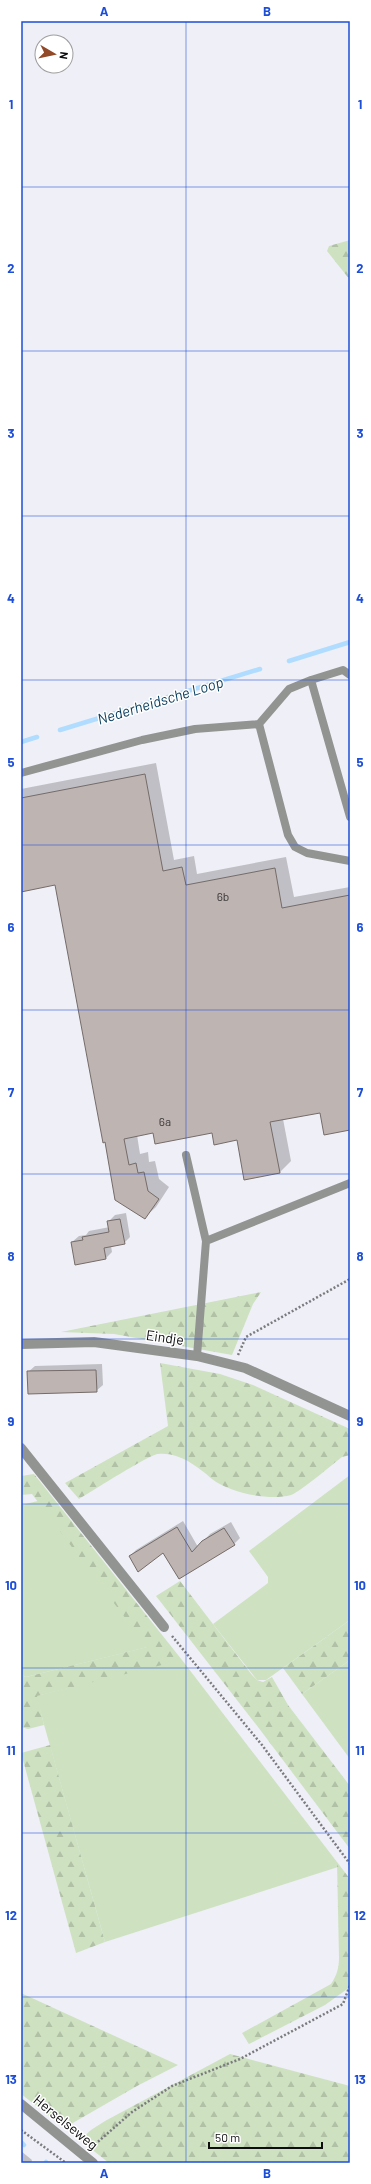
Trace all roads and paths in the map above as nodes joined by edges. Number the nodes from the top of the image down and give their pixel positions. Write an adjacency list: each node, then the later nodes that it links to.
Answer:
1 (350, 675): 2 (lane)
2 (312, 680): 3 (lane); 5 (lane)
3 (259, 724): 4 (lane); 6 (lane)
4 (21, 773)
5 (350, 817)
6 (350, 861)
7 (186, 1154): 9 (lane)
8 (350, 1183): 9 (lane)
9 (206, 1241): 12 (lane)
10 (350, 1279): 13 (path)
11 (21, 1344): 12 (street, Eindje)
12 (197, 1356): 13 (street, Eindje)
13 (234, 1364): 14 (street, Eindje)
14 (350, 1416)
15 (21, 1448): 16 (street)
16 (164, 1627): 17 (path)
17 (350, 1864)
18 (350, 1985): 21 (path)
19 (21, 2104): 21 (street, Herselseweg)
20 (21, 2130): 22 (path)
21 (83, 2154): 23 (street, Herselseweg)
22 (66, 2163)
23 (93, 2163)

